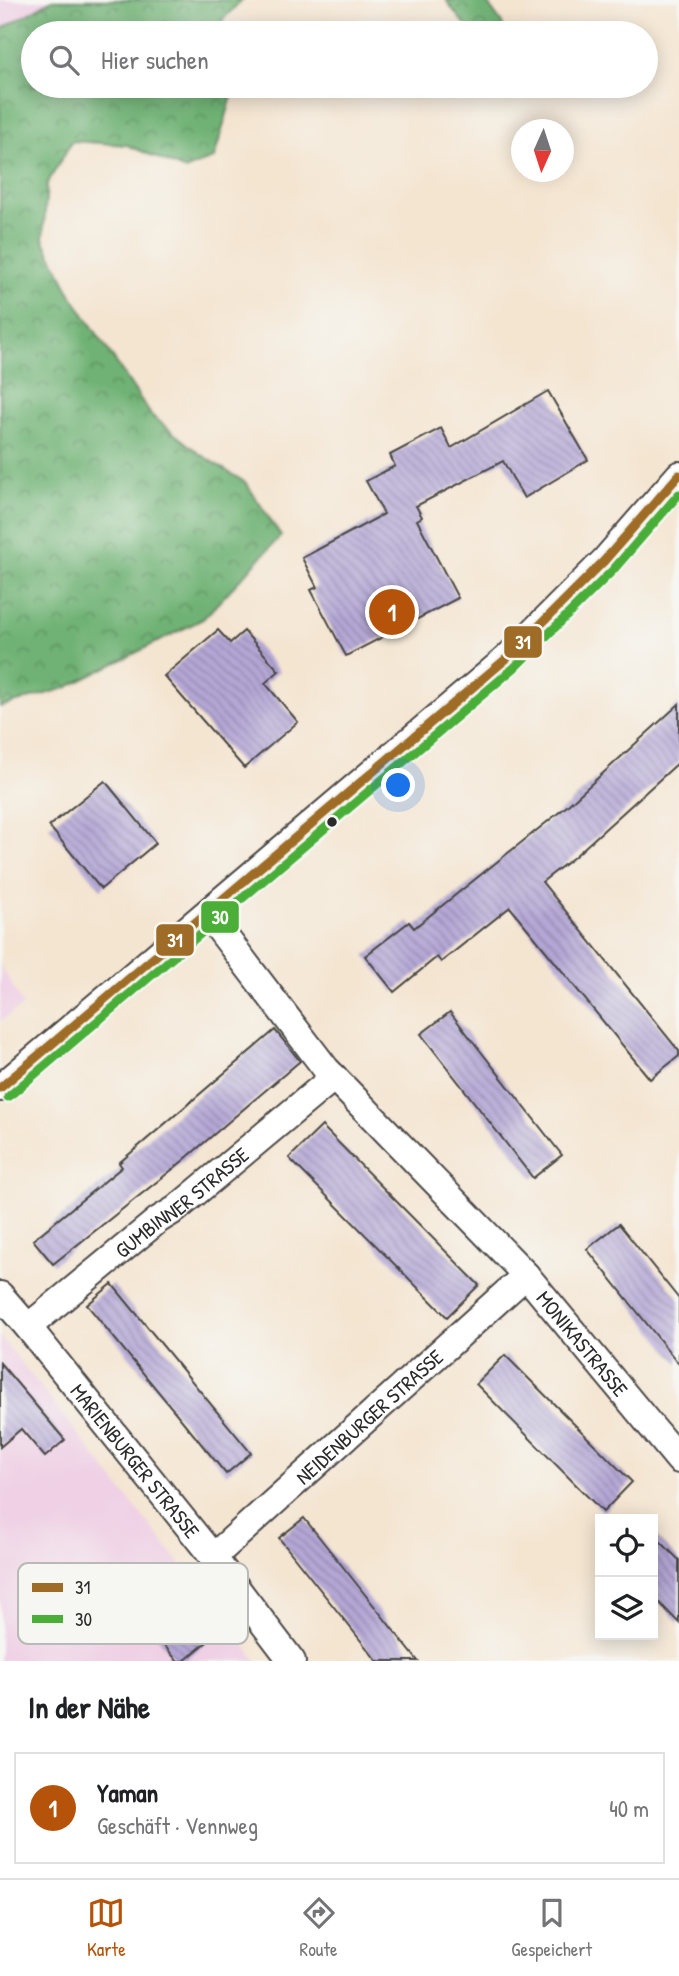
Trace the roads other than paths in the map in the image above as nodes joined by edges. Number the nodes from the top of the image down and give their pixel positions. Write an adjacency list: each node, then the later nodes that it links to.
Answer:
1 (679, 475): 2 (street)
2 (207, 913): 3 (street, MONIKASTRASSE); 4 (street)
3 (334, 1077): 5 (street, MONIKASTRASSE); 7 (street, GUMBINNER STRASSE)
4 (0, 1088)
5 (526, 1275): 8 (street, MONIKASTRASSE); 9 (street, NEIDENBURGER STRASSE)
6 (0, 1295): 7 (street, MARIENBURGER STRASSE)
7 (28, 1326): 9 (street, MARIENBURGER STRASSE)
8 (679, 1460)
9 (213, 1557): 10 (street, MARIENBURGER STRASSE)
10 (218, 1563)
11 (248, 1603): 12 (street, MARIENBURGER STRASSE)
12 (292, 1661)

